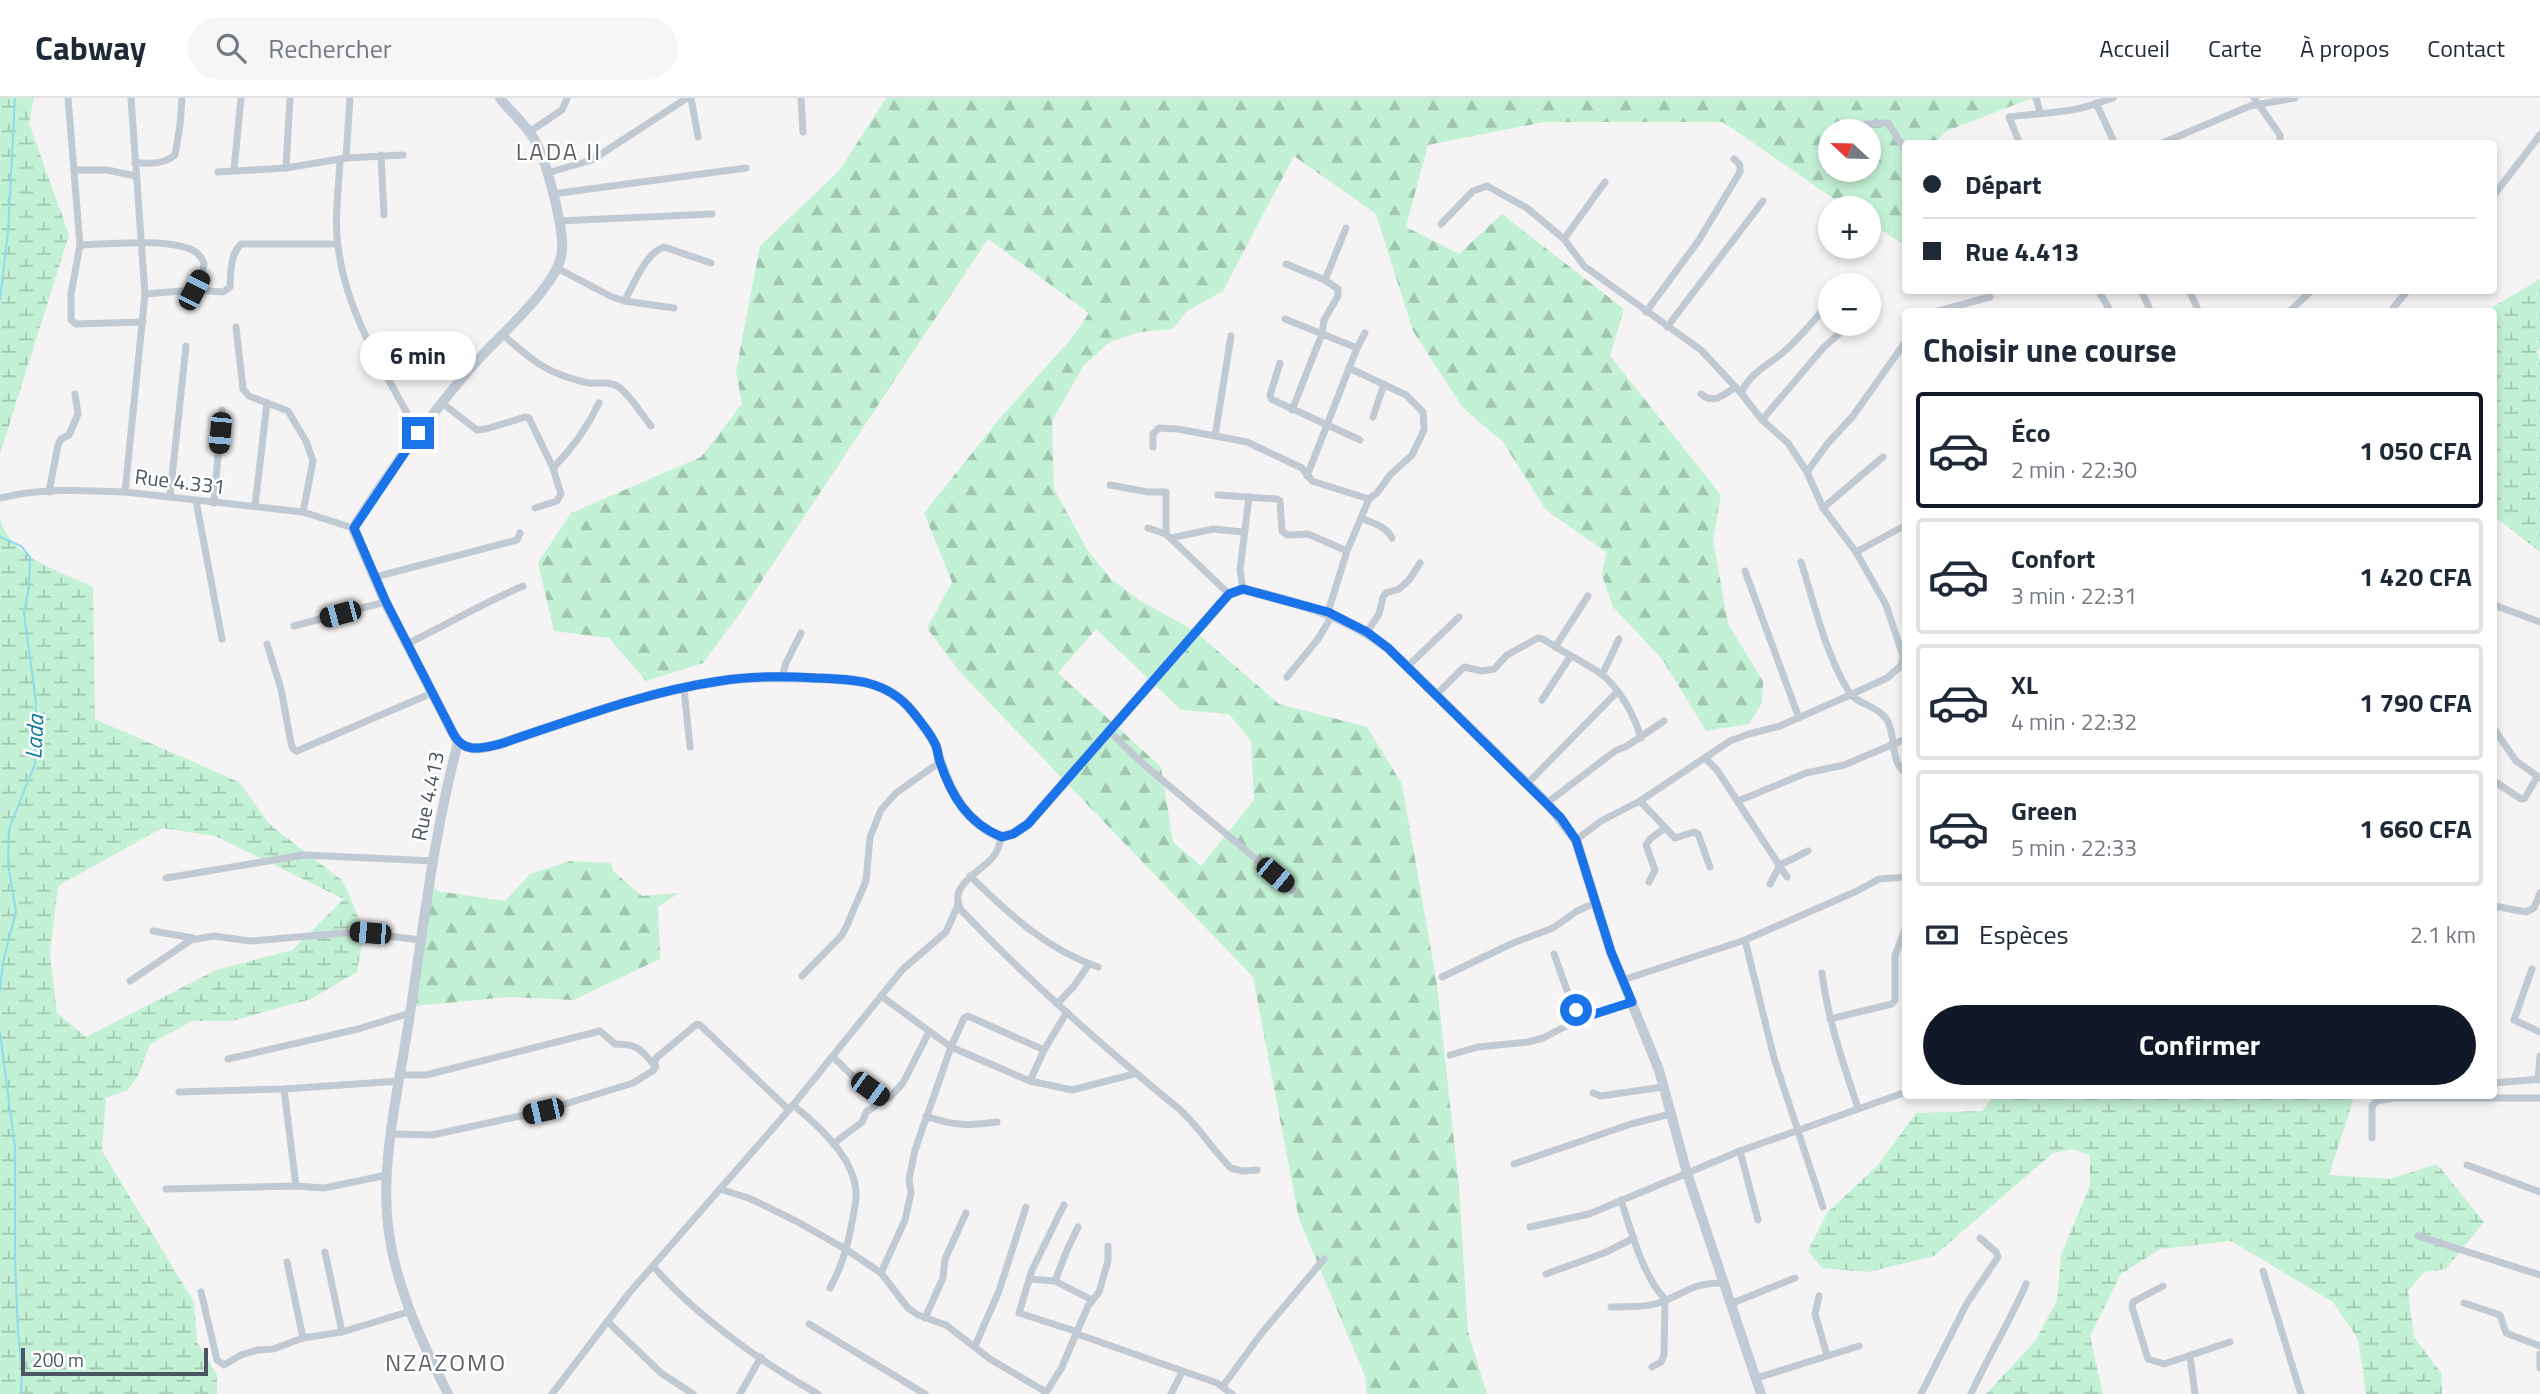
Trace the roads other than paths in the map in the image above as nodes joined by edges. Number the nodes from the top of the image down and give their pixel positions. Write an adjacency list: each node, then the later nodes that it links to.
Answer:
1 (68, 98): 34 (street)
2 (131, 98): 31 (street)
3 (182, 98): 31 (street)
4 (241, 98): 35 (street)
5 (290, 98): 32 (street)
6 (349, 98): 29 (street)
7 (499, 98): 18 (street)
8 (567, 98): 18 (street)
9 (689, 98): 21 (street); 37 (street)
10 (801, 98): 19 (street)
11 (2036, 98): 16 (street)
12 (2113, 98): 15 (street)
13 (2295, 98): 14 (street)
14 (2256, 101): 24 (street); 25 (street)
15 (2096, 103): 16 (street); 23 (street)
16 (2040, 112): 22 (street)
17 (1881, 123): 26 (street)
18 (529, 132): 37 (street)
19 (803, 132)
20 (2540, 135): 40 (street)
21 (698, 137)
22 (2018, 140)
23 (2113, 140)
24 (2169, 140)
25 (2280, 140)
26 (1902, 144)
27 (382, 155): 28 (street); 29 (street); 44 (street)
28 (403, 155)
29 (343, 159): 32 (street); 50 (street)
30 (1734, 159): 66 (street)
31 (135, 163): 38 (street)
32 (286, 168): 35 (street)
33 (746, 168): 41 (street)
34 (74, 170): 38 (street); 51 (street)
35 (234, 170): 36 (street)
36 (218, 172)
37 (547, 173): 41 (street)
38 (136, 176): 49 (street)
39 (1605, 182): 48 (street)
40 (2497, 191)
41 (554, 200): 45 (street)
42 (1763, 201): 71 (street)
43 (712, 214): 45 (street)
44 (384, 215)
45 (559, 221): 54 (street)
46 (1441, 224): 48 (street)
47 (1346, 228): 55 (street)
48 (1564, 239): 66 (street)
49 (141, 243): 51 (street); 56 (street); 57 (street)
50 (337, 244): 56 (street); 95 (street)
51 (80, 245): 69 (street)
52 (711, 263): 61 (street)
53 (1286, 264): 55 (street)
54 (557, 268): 61 (street); 74 (street)
55 (1325, 280): 73 (street)
56 (194, 290): 57 (street)
57 (145, 294): 69 (street)
58 (2308, 294): 64 (street)
59 (2405, 294): 65 (street)
60 (1990, 297): 63 (street)
61 (624, 301): 62 (street)
62 (674, 308)
63 (1950, 308)
64 (2293, 308)
65 (2393, 308)
66 (1646, 312): 71 (street)
67 (1818, 315): 83 (street)
68 (1285, 319): 73 (street)
69 (143, 322): 105 (street)
70 (236, 327): 86 (street)
71 (1667, 327): 83 (street)
72 (1365, 333): 79 (street)
73 (1322, 334): 79 (street); 90 (street)
74 (503, 335): 87 (street); 94 (street)
75 (1231, 336): 96 (street)
76 (1836, 336): 92 (street)
77 (186, 346): 107 (street)
78 (1902, 347): 101 (street)
79 (1357, 348): 81 (street)
80 (1280, 363): 90 (street)
81 (1349, 368): 82 (street); 93 (street)
82 (1384, 384): 91 (street); 110 (street)
83 (1738, 390): 85 (street); 92 (street)
84 (75, 394): 104 (street)
85 (1701, 394)
86 (267, 403): 113 (street); 116 (street)
87 (442, 403): 95 (street); 100 (street)
88 (599, 403): 100 (street)
89 (222, 410): 112 (street)
90 (1292, 410): 93 (street)
91 (1373, 417)
92 (1762, 420): 101 (street)
93 (1326, 425): 97 (street); 102 (street)
94 (651, 426)
95 (418, 433): 119 (street)
96 (1215, 436): 98 (street); 102 (street)
97 (1360, 440)
98 (1153, 447)
99 (1883, 457): 115 (street)
100 (553, 468): 114 (street)
101 (1807, 472): 115 (street)
102 (1307, 476): 110 (street)
103 (1110, 485): 123 (street)
104 (49, 492): 105 (street, Rue 4.331); 109 (street, Rue 4.331)
105 (125, 492): 107 (street, Rue 4.331)
106 (1218, 495): 108 (street)
107 (170, 496): 111 (street, Rue 4.331)
108 (1249, 497): 121 (street); 125 (street)
109 (0, 498)
110 (1369, 499): 117 (street)
111 (196, 501): 112 (street, Rue 4.331); 143 (street)
112 (214, 503): 113 (street, Rue 4.331)
113 (255, 506): 116 (street, Rue 4.331)
114 (535, 508)
115 (1823, 508): 126 (street)
116 (303, 512): 119 (street, Rue 4.331)
117 (1361, 518): 124 (street); 125 (street)
118 (1902, 527): 126 (street)
119 (354, 528): 130 (street, Rue 4.413)
120 (1148, 528): 123 (street)
121 (1243, 532): 123 (street); 132 (street)
122 (520, 533): 130 (street)
123 (1168, 536): 133 (street)
124 (1392, 538)
125 (1348, 551): 137 (street)
126 (1856, 552): 148 (street)
127 (1801, 562): 159 (street)
128 (1420, 563): 141 (street)
129 (1745, 571): 161 (street)
130 (375, 577): 135 (street, Rue 4.413)
131 (523, 586): 146 (street)
132 (1243, 589): 133 (street); 137 (street)
133 (1229, 594): 163 (street)
134 (1588, 596): 147 (street)
135 (386, 602): 140 (street); 146 (street, Rue 4.413)
136 (2497, 606): 139 (street)
137 (1330, 613): 141 (street); 154 (street)
138 (1459, 617): 151 (street)
139 (2540, 622)
140 (294, 626)
141 (1367, 632): 151 (street)
142 (801, 633): 153 (street)
143 (222, 639)
144 (1619, 639): 152 (street)
145 (267, 644): 157 (street)
146 (407, 644): 157 (street, Rue 4.413)
147 (1555, 647): 149 (street); 158 (street)
148 (1902, 653)
149 (1570, 657): 152 (street); 160 (street)
150 (1902, 666): 159 (street)
151 (1407, 667): 158 (street)
152 (1602, 675): 156 (street)
153 (782, 677): 155 (street); 170 (street)
154 (1287, 677)
155 (684, 689): 166 (street); 168 (street)
156 (1617, 692): 165 (street); 174 (street)
157 (432, 693): 166 (street, Rue 4.413)
158 (1436, 695): 174 (street)
159 (1850, 695): 161 (street); 167 (street)
160 (1542, 701)
161 (1799, 718): 169 (street)
162 (1664, 721): 165 (street)
163 (1109, 731): 179 (street); 191 (street)
164 (2497, 733): 172 (street)
165 (1641, 738): 177 (street)
166 (458, 743): 182 (street, Rue 4.413)
167 (1898, 743): 171 (street); 176 (street)
168 (690, 747)
169 (1705, 758): 175 (street); 176 (street)
170 (940, 762): 179 (street); 206 (street)
171 (1902, 770)
172 (2539, 778): 173 (street)
173 (2497, 783)
174 (1527, 784): 177 (street)
175 (1640, 801): 178 (street); 180 (street)
176 (1738, 801): 183 (street)
177 (1547, 803): 180 (street)
178 (1665, 828): 184 (street); 189 (street)
179 (1002, 837): 185 (street)
180 (1576, 840): 193 (street)
181 (1808, 851): 183 (street)
182 (433, 861): 187 (street); 199 (street, Rue 4.413)
183 (1780, 866): 186 (street); 190 (street)
184 (1710, 867)
185 (970, 876): 194 (street); 202 (street)
186 (1787, 877)
187 (166, 878)
188 (1902, 878): 200 (street)
189 (1649, 882)
190 (1770, 884)
191 (1294, 891)
192 (2540, 893): 195 (street)
193 (1595, 903): 207 (street); 208 (street)
194 (958, 905): 210 (street); 212 (street)
195 (2497, 907)
196 (153, 931): 197 (street)
197 (194, 938): 199 (street); 209 (street)
198 (1902, 938): 216 (street)
199 (421, 940): 214 (street, Rue 4.413)
200 (1745, 940): 208 (street); 245 (street)
201 (1554, 954): 215 (street)
202 (1088, 964): 203 (street); 212 (street)
203 (1098, 967)
204 (2532, 969): 218 (street)
205 (1822, 973): 216 (street)
206 (802, 975)
207 (1442, 977)
208 (1623, 980): 211 (street)
209 (130, 981)
210 (881, 996): 217 (street); 223 (street)
211 (1632, 1002): 215 (street); 231 (street)
212 (1058, 1003): 213 (street)
213 (1068, 1012): 220 (street); 226 (street)
214 (410, 1013): 224 (street); 227 (street, Rue 4.413)
215 (1582, 1018): 221 (street)
216 (1830, 1019): 241 (street)
217 (929, 1032): 219 (street); 236 (street)
218 (2540, 1032)
219 (951, 1047): 220 (street); 229 (street); 243 (street)
220 (1044, 1049): 229 (street)
221 (1450, 1055)
222 (2540, 1056): 228 (street)
223 (833, 1057): 236 (street); 240 (street)
224 (228, 1059)
225 (656, 1067): 227 (street); 240 (street); 246 (street)
226 (1134, 1074): 229 (street); 252 (street)
227 (400, 1078): 232 (street); 246 (street, Rue 4.413)
228 (2539, 1079): 230 (street)
229 (1030, 1081)
230 (2497, 1083)
231 (1663, 1087): 234 (street); 242 (street)
232 (284, 1089): 233 (street); 255 (street)
233 (179, 1092)
234 (1593, 1093)
235 (1902, 1093): 241 (street)
236 (881, 1098): 248 (street)
237 (2497, 1098): 238 (street)
238 (2540, 1098)
239 (2386, 1099): 247 (street)
240 (791, 1107): 248 (street); 257 (street)
241 (1858, 1108): 245 (street)
242 (1670, 1114): 250 (street); 253 (street)
243 (926, 1116): 244 (street); 277 (street)
244 (997, 1122)
245 (1796, 1130): 249 (street); 262 (street)
246 (392, 1134): 254 (street, Rue 4.413)
247 (2372, 1138)
248 (833, 1144): 271 (street)
249 (1740, 1151): 253 (street); 264 (street)
250 (1514, 1164)
251 (2467, 1165): 258 (street)
252 (1257, 1170)
253 (1687, 1173): 259 (street); 283 (street)
254 (387, 1175): 255 (street); 294 (street, Rue 4.413)
255 (296, 1186): 256 (street)
256 (166, 1189)
257 (720, 1189): 271 (street); 275 (street)
258 (2540, 1192)
259 (1621, 1200): 266 (street); 268 (street)
260 (1065, 1205): 281 (street)
261 (1026, 1207): 302 (street)
262 (1823, 1207)
263 (966, 1213): 295 (street)
264 (1758, 1220)
265 (1078, 1227): 282 (street)
266 (1530, 1227)
267 (2418, 1236): 279 (street)
268 (1634, 1238): 278 (street); 290 (street)
269 (1980, 1238): 325 (street)
270 (1108, 1246): 289 (street)
271 (847, 1250): 277 (street); 286 (street)
272 (325, 1252): 298 (street)
273 (1324, 1259): 314 (street)
274 (286, 1262): 300 (street)
275 (653, 1266): 296 (street); 308 (street)
276 (2263, 1271): 328 (street)
277 (881, 1273): 295 (street)
278 (1546, 1274)
279 (2540, 1275)
280 (1795, 1278): 292 (street)
281 (1029, 1279): 282 (street); 299 (street)
282 (1055, 1281): 289 (street)
283 (1722, 1283): 290 (street); 292 (street)
284 (2026, 1284): 326 (street)
285 (2163, 1286): 307 (street)
286 (830, 1288)
287 (201, 1292): 300 (street)
288 (1819, 1296): 306 (street)
289 (1092, 1300): 299 (street)
290 (1665, 1300): 293 (street); 309 (street)
291 (2464, 1303): 304 (street)
292 (1730, 1304): 312 (street)
293 (1611, 1307)
294 (411, 1311): 298 (street); 316 (street, Rue 4.413)
295 (925, 1318): 302 (street)
296 (608, 1322): 313 (street); 317 (street)
297 (809, 1324): 322 (street)
298 (342, 1332): 300 (street)
299 (1078, 1333): 311 (street); 315 (street)
300 (303, 1338)
301 (2230, 1342): 307 (street)
302 (975, 1346): 315 (street)
303 (1859, 1346): 306 (street)
304 (2540, 1346)
305 (2540, 1354): 310 (street)
306 (1827, 1355): 312 (street)
307 (2190, 1356): 327 (street)
308 (761, 1357): 320 (street); 321 (street)
309 (1652, 1367)
310 (2540, 1368)
311 (1181, 1372): 314 (street); 323 (street)
312 (1757, 1378): 324 (street)
313 (679, 1387): 318 (street); 319 (street)
314 (1229, 1392)
315 (1045, 1393)
316 (447, 1394)
317 (552, 1394)
318 (670, 1394)
319 (693, 1394)
320 (740, 1394)
321 (818, 1394)
322 (925, 1394)
323 (1171, 1394)
324 (1761, 1394)
325 (1921, 1394)
326 (1971, 1394)
327 (2196, 1394)
328 (2301, 1394)

